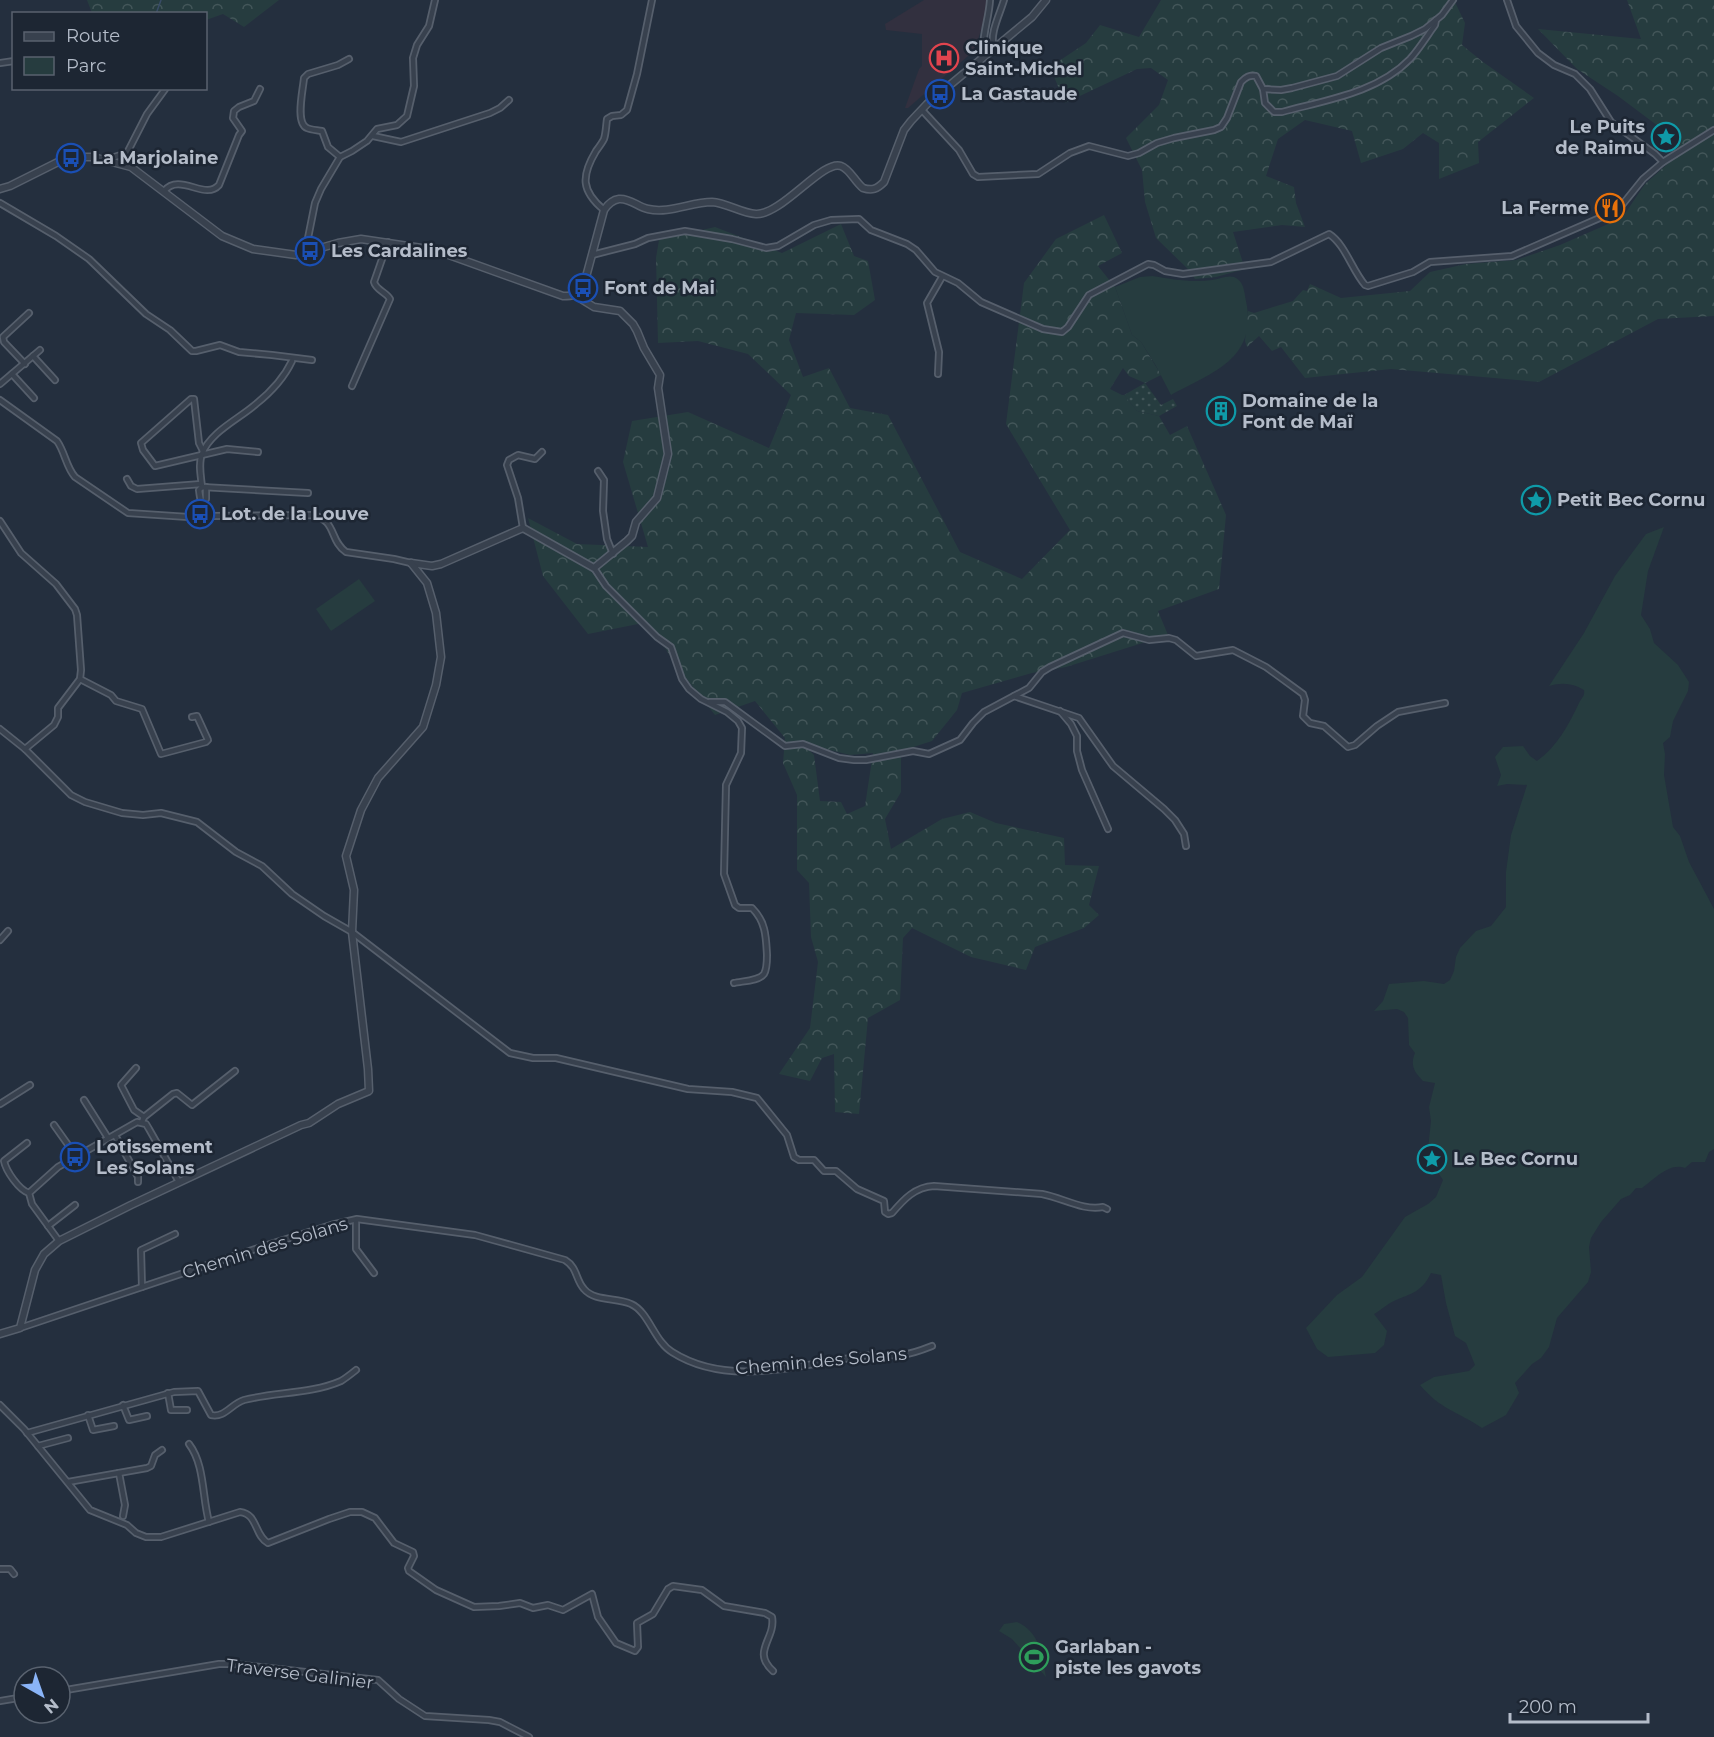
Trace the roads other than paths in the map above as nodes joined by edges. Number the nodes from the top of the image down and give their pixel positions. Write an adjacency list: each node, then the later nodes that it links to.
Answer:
1 (435, 0): 20 (street)
2 (652, 0): 27 (street)
3 (990, 0): 12 (street)
4 (1004, 0): 9 (street)
5 (1046, 0): 10 (street)
6 (1453, 0): 8 (street)
7 (1507, 0): 23 (street)
8 (1437, 19): 15 (street); 15 (street)
9 (994, 31): 10 (street); 11 (street)
10 (1002, 41): 11 (street)
11 (994, 48): 12 (street)
12 (984, 56): 18 (street)
13 (349, 59): 21 (street)
14 (260, 89): 25 (street)
15 (1263, 89): 18 (street)
16 (165, 90): 22 (street)
17 (509, 100): 20 (street)
18 (922, 110): 27 (street)
19 (1714, 130): 23 (street)
20 (373, 136): 21 (street)
21 (340, 157): 29 (street)
22 (109, 161): 24 (street); 25 (street)
23 (1663, 162): 31 (street)
24 (0, 189)
25 (164, 191): 29 (street)
26 (0, 203): 37 (street)
27 (604, 210): 30 (street)
28 (388, 242): 29 (street); 32 (street); 44 (street)
29 (304, 253)
30 (592, 255): 31 (street); 32 (street)
31 (942, 277): 40 (street)
32 (576, 292): 57 (street)
33 (28, 313): 34 (street)
34 (2, 338): 39 (street)
35 (39, 350): 36 (street)
36 (33, 356): 39 (street); 42 (street)
37 (312, 360)
38 (292, 361): 49 (street)
39 (25, 364): 41 (street)
40 (938, 374)
41 (12, 375): 43 (street); 45 (street)
42 (55, 380)
43 (0, 384)
44 (352, 386)
45 (34, 398)
46 (0, 400): 54 (street)
47 (258, 452): 49 (street)
48 (542, 452): 56 (street)
49 (202, 453): 49 (street); 52 (street)
50 (598, 471): 57 (street)
51 (127, 478): 52 (street)
52 (202, 487): 53 (street); 54 (street)
53 (308, 493)
54 (203, 516): 58 (street)
55 (0, 521): 60 (street)
56 (523, 528): 58 (street); 59 (street)
57 (613, 554): 59 (street)
58 (411, 563): 71 (street)
59 (594, 568): 62 (street)
60 (80, 679): 65 (street); 67 (street)
61 (1014, 696): 62 (street); 63 (street); 64 (street)
62 (709, 702): 73 (street)
63 (1445, 703)
64 (1060, 711): 68 (street); 69 (street)
65 (192, 717)
66 (0, 729): 67 (street)
67 (25, 749): 71 (street)
68 (1108, 829)
69 (1186, 846)
70 (8, 931): 72 (street)
71 (352, 932): 86 (street); 89 (street)
72 (0, 940)
73 (734, 983)
74 (136, 1068): 79 (street)
75 (235, 1071): 79 (street)
76 (30, 1085): 78 (street)
77 (84, 1100): 82 (street)
78 (0, 1104)
79 (143, 1119): 81 (street); 86 (street)
80 (54, 1125): 84 (street)
81 (115, 1135): 82 (street); 85 (street)
82 (108, 1138): 84 (street)
83 (27, 1143): 87 (street)
84 (76, 1156): 87 (street)
85 (138, 1182)
86 (179, 1182): 93 (street)
87 (29, 1193): 91 (street)
88 (75, 1205): 91 (street)
89 (1107, 1209)
90 (356, 1220): 94 (street); 95 (street, Chemin des Solans); 98 (street, Chemin des Solans)
91 (48, 1226): 93 (street)
92 (175, 1234): 95 (street)
93 (59, 1241): 96 (street)
94 (374, 1274)
95 (142, 1287): 96 (street, Chemin des Solans)
96 (20, 1328): 97 (street)
97 (0, 1334)
98 (932, 1346)
99 (356, 1370): 100 (street)
100 (168, 1393): 102 (street); 103 (street)
101 (0, 1405): 107 (street)
102 (123, 1405): 104 (street); 105 (street)
103 (187, 1410)
104 (88, 1415): 106 (street); 107 (street)
105 (147, 1416)
106 (114, 1426)
107 (27, 1433): 110 (street)
108 (68, 1438): 110 (street)
109 (189, 1444): 115 (street)
110 (38, 1446): 113 (street)
111 (162, 1450): 112 (street)
112 (119, 1473): 113 (street); 114 (street)
113 (68, 1482): 115 (street)
114 (123, 1516)
115 (209, 1522): 118 (street)
116 (0, 1569): 117 (street)
117 (14, 1574)
118 (773, 1671)
119 (72, 1688): 120 (street, Traverse Galinier)
120 (529, 1737)

